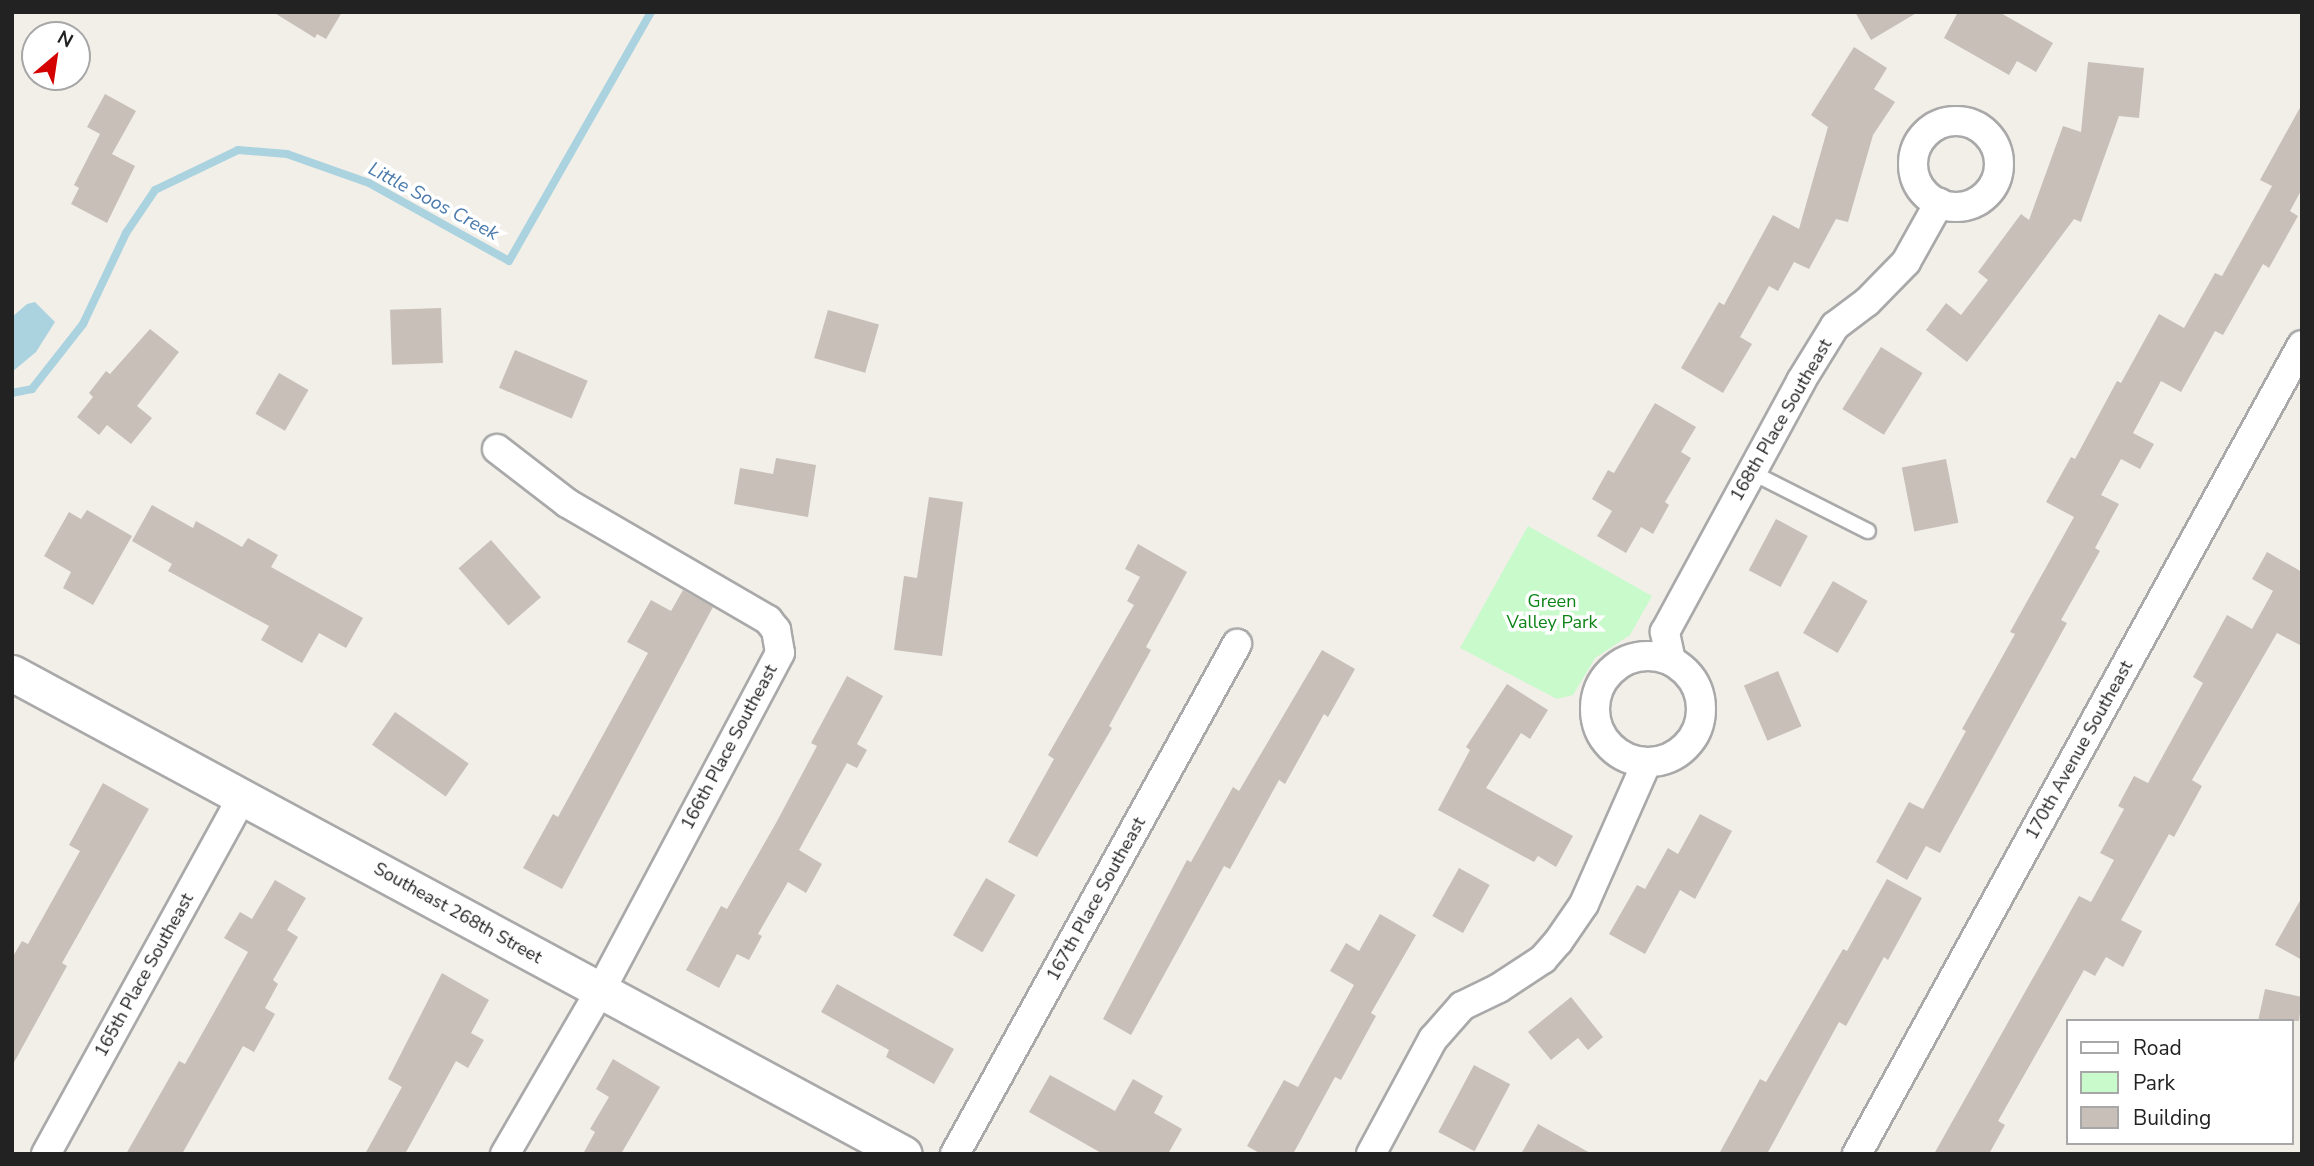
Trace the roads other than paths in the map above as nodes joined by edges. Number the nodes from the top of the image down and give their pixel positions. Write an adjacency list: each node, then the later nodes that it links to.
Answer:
1 (1938, 203): 4 (street, 168th Place Southeast)
2 (2302, 345): 17 (street, 170th Avenue Southeast)
3 (497, 449): 11 (street, 166th Place Southeast)
4 (1751, 472): 5 (lane); 7 (street, 168th Place Southeast)
5 (1868, 531)
6 (1237, 644): 15 (street, 167th Place Southeast)
7 (1671, 661): 9 (street); 9 (street)
8 (12, 673): 10 (street, Southeast 268th Street)
9 (1647, 762): 16 (street)
10 (243, 795): 11 (street, Southeast 268th Street); 12 (street, 165th Place Southeast)
11 (600, 991): 13 (street, 166th Place Southeast); 14 (street, Southeast 268th Street)
12 (46, 1154)
13 (505, 1154)
14 (904, 1154)
15 (955, 1154)
16 (1372, 1154)
17 (1857, 1154)

